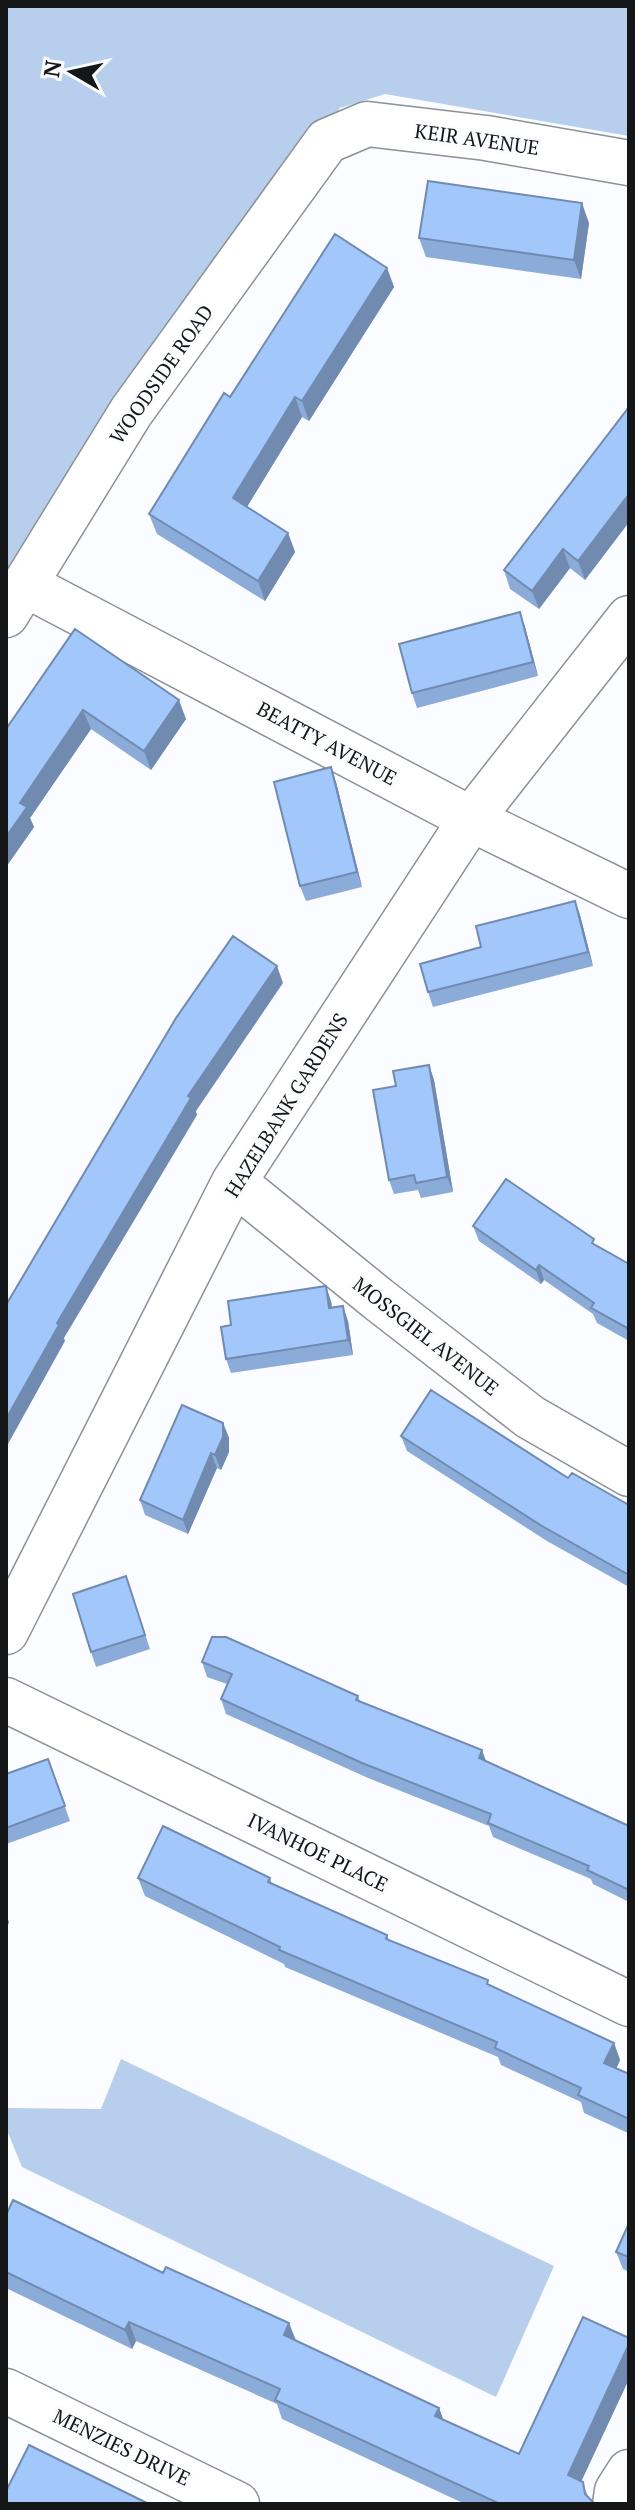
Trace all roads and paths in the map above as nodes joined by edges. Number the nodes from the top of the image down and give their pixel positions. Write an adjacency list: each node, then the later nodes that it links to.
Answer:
1 (327, 141): 2 (street, KEIR AVENUE); 3 (street, WOODSIDE ROAD)
2 (629, 163)
3 (16, 600): 5 (street, BEATTY AVENUE)
4 (629, 618): 5 (street, HAZELBANK GARDENS)
5 (471, 819): 6 (street, BEATTY AVENUE); 7 (street, HAZELBANK GARDENS)
6 (629, 896)
7 (234, 1182): 8 (street, MOSSGIEL AVENUE); 9 (street, HAZELBANK GARDENS)
8 (629, 1474)
9 (6, 1632)
10 (6, 1700): 11 (street, IVANHOE PLACE)
11 (629, 2004)
12 (6, 2391): 14 (street, MENZIES DRIVE)
13 (629, 2472): 15 (street)
14 (237, 2504)
15 (615, 2504)

